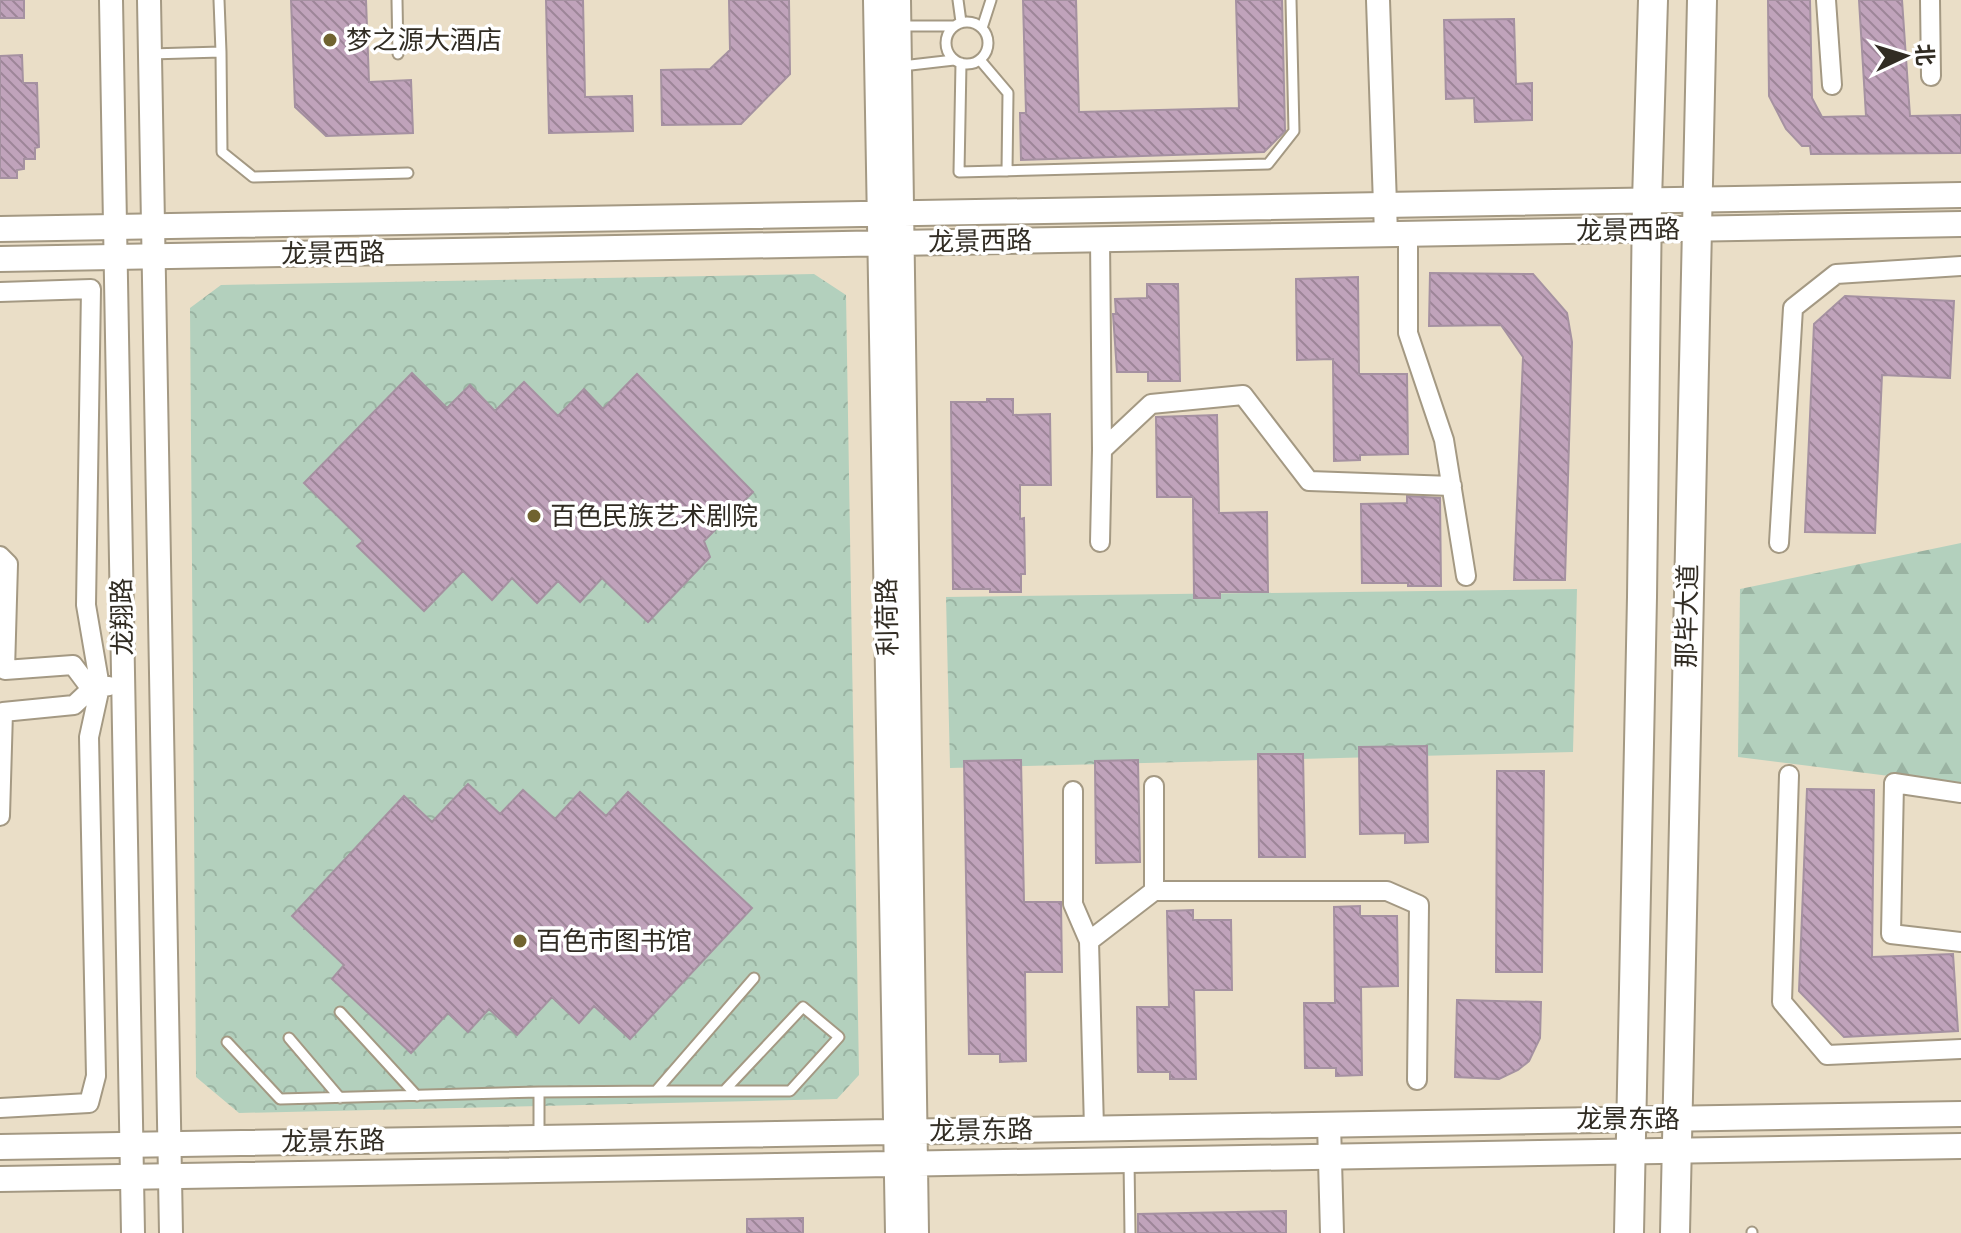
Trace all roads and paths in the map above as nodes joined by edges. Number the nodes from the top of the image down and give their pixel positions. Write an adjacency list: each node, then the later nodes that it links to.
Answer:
1 (111, 0): 34 (street, 龙翔路)
2 (149, 0): 19 (street, 龙翔路)
3 (219, 0): 18 (lane)
4 (397, 0): 20 (lane)
5 (876, 0): 32 (main road, 利荷路)
6 (898, 0): 16 (main road, 利荷路)
7 (958, 0): 15 (lane)
8 (991, 0): 17 (lane)
9 (1291, 0): 26 (lane)
10 (1378, 0): 31 (street)
11 (1653, 0): 30 (main road, 那毕大道)
12 (1702, 0): 29 (main road, 那毕大道)
13 (1826, 0): 25 (street)
14 (1930, 0): 24 (street)
15 (957, 24): 16 (lane); 17 (lane); 22 (lane)
16 (898, 26): 23 (main road, 利荷路)
17 (982, 28): 21 (lane)
18 (221, 52): 19 (lane); 27 (lane)
19 (150, 54): 35 (street, 龙翔路)
20 (398, 54)
21 (980, 60): 22 (lane); 26 (lane)
22 (957, 61): 23 (lane); 26 (lane)
23 (899, 67): 32 (main road, 利荷路)
24 (1931, 76)
25 (1832, 85)
26 (1007, 171)
27 (408, 173)
28 (1961, 195): 29 (main road, 龙景西路)
29 (1696, 200): 30 (main road, 龙景西路); 36 (main road, 那毕大道)
30 (1647, 201): 31 (main road, 龙景西路); 38 (main road, 那毕大道)
31 (1384, 205): 32 (main road, 龙景西路); 39 (street)
32 (891, 214): 35 (main road, 龙景西路); 41 (main road, 利荷路)
33 (1961, 224): 36 (main road, 龙景西路)
34 (115, 227): 35 (main road, 龙景西路); 37 (main road, 龙景西路); 42 (street, 龙翔路)
35 (153, 227): 43 (street, 龙翔路)
36 (1695, 228): 38 (main road, 龙景西路); 77 (main road, 那毕大道)
37 (0, 229)
38 (1646, 229): 39 (main road, 龙景西路); 76 (main road, 那毕大道)
39 (1397, 234): 40 (main road, 龙景西路); 48 (street)
40 (1100, 239): 41 (main road, 龙景西路); 47 (street)
41 (891, 243): 43 (main road, 龙景西路); 80 (main road, 利荷路)
42 (116, 256): 43 (main road, 龙景西路); 44 (main road, 龙景西路); 53 (street, 龙翔路)
43 (153, 256): 83 (street, 龙翔路)
44 (0, 259)
45 (1961, 266): 50 (street)
46 (0, 292): 54 (street)
47 (1102, 450): 48 (street); 49 (street)
48 (1452, 486): 52 (street)
49 (1100, 542)
50 (1779, 543)
51 (0, 556): 54 (street)
52 (1466, 576)
53 (123, 684): 54 (street); 82 (street, 龙翔路)
54 (96, 688): 59 (street); 74 (street)
55 (1789, 775): 67 (street)
56 (1154, 786): 60 (street)
57 (1073, 791): 61 (street)
58 (1961, 793): 62 (street)
59 (0, 816)
60 (1154, 891): 61 (street); 68 (street)
61 (1089, 941): 79 (street)
62 (1961, 942)
63 (754, 978): 69 (lane)
64 (340, 1012): 72 (lane)
65 (289, 1038): 73 (lane)
66 (227, 1042): 73 (lane)
67 (1961, 1049)
68 (1417, 1080)
69 (656, 1091): 70 (lane); 71 (lane)
70 (724, 1091): 70 (lane)
71 (539, 1092): 72 (lane); 81 (lane)
72 (417, 1096): 73 (lane)
73 (340, 1098)
74 (0, 1108)
75 (1961, 1114): 77 (main road, 龙景东路)
76 (1630, 1119): 77 (main road, 龙景东路); 78 (main road, 龙景东路); 86 (main road, 那毕大道)
77 (1677, 1119): 87 (main road, 那毕大道)
78 (1329, 1124): 79 (main road, 龙景东路); 88 (street)
79 (1094, 1128): 80 (main road, 龙景东路)
80 (905, 1131): 81 (main road, 龙景东路); 90 (main road, 利荷路)
81 (539, 1137): 83 (main road, 龙景东路)
82 (132, 1144): 83 (main road, 龙景东路); 85 (main road, 龙景东路); 91 (street, 龙翔路)
83 (169, 1144): 92 (street, 龙翔路)
84 (1961, 1146): 87 (main road, 龙景东路)
85 (0, 1147)
86 (1630, 1151): 87 (main road, 龙景东路); 88 (main road, 龙景东路); 100 (main road, 那毕大道)
87 (1676, 1151): 101 (main road, 那毕大道)
88 (1330, 1156): 89 (main road, 龙景东路); 99 (street)
89 (1129, 1160): 90 (main road, 龙景东路); 98 (lane)
90 (906, 1164): 92 (main road, 龙景东路); 96 (main road, 利荷路); 97 (main road, 利荷路)
91 (132, 1177): 92 (main road, 龙景东路); 93 (main road, 龙景东路); 94 (street, 龙翔路)
92 (170, 1177): 95 (street, 龙翔路)
93 (0, 1179)
94 (133, 1233)
95 (171, 1233)
96 (898, 1233)
97 (916, 1233)
98 (1130, 1233)
99 (1332, 1233)
100 (1629, 1233)
101 (1675, 1233)

